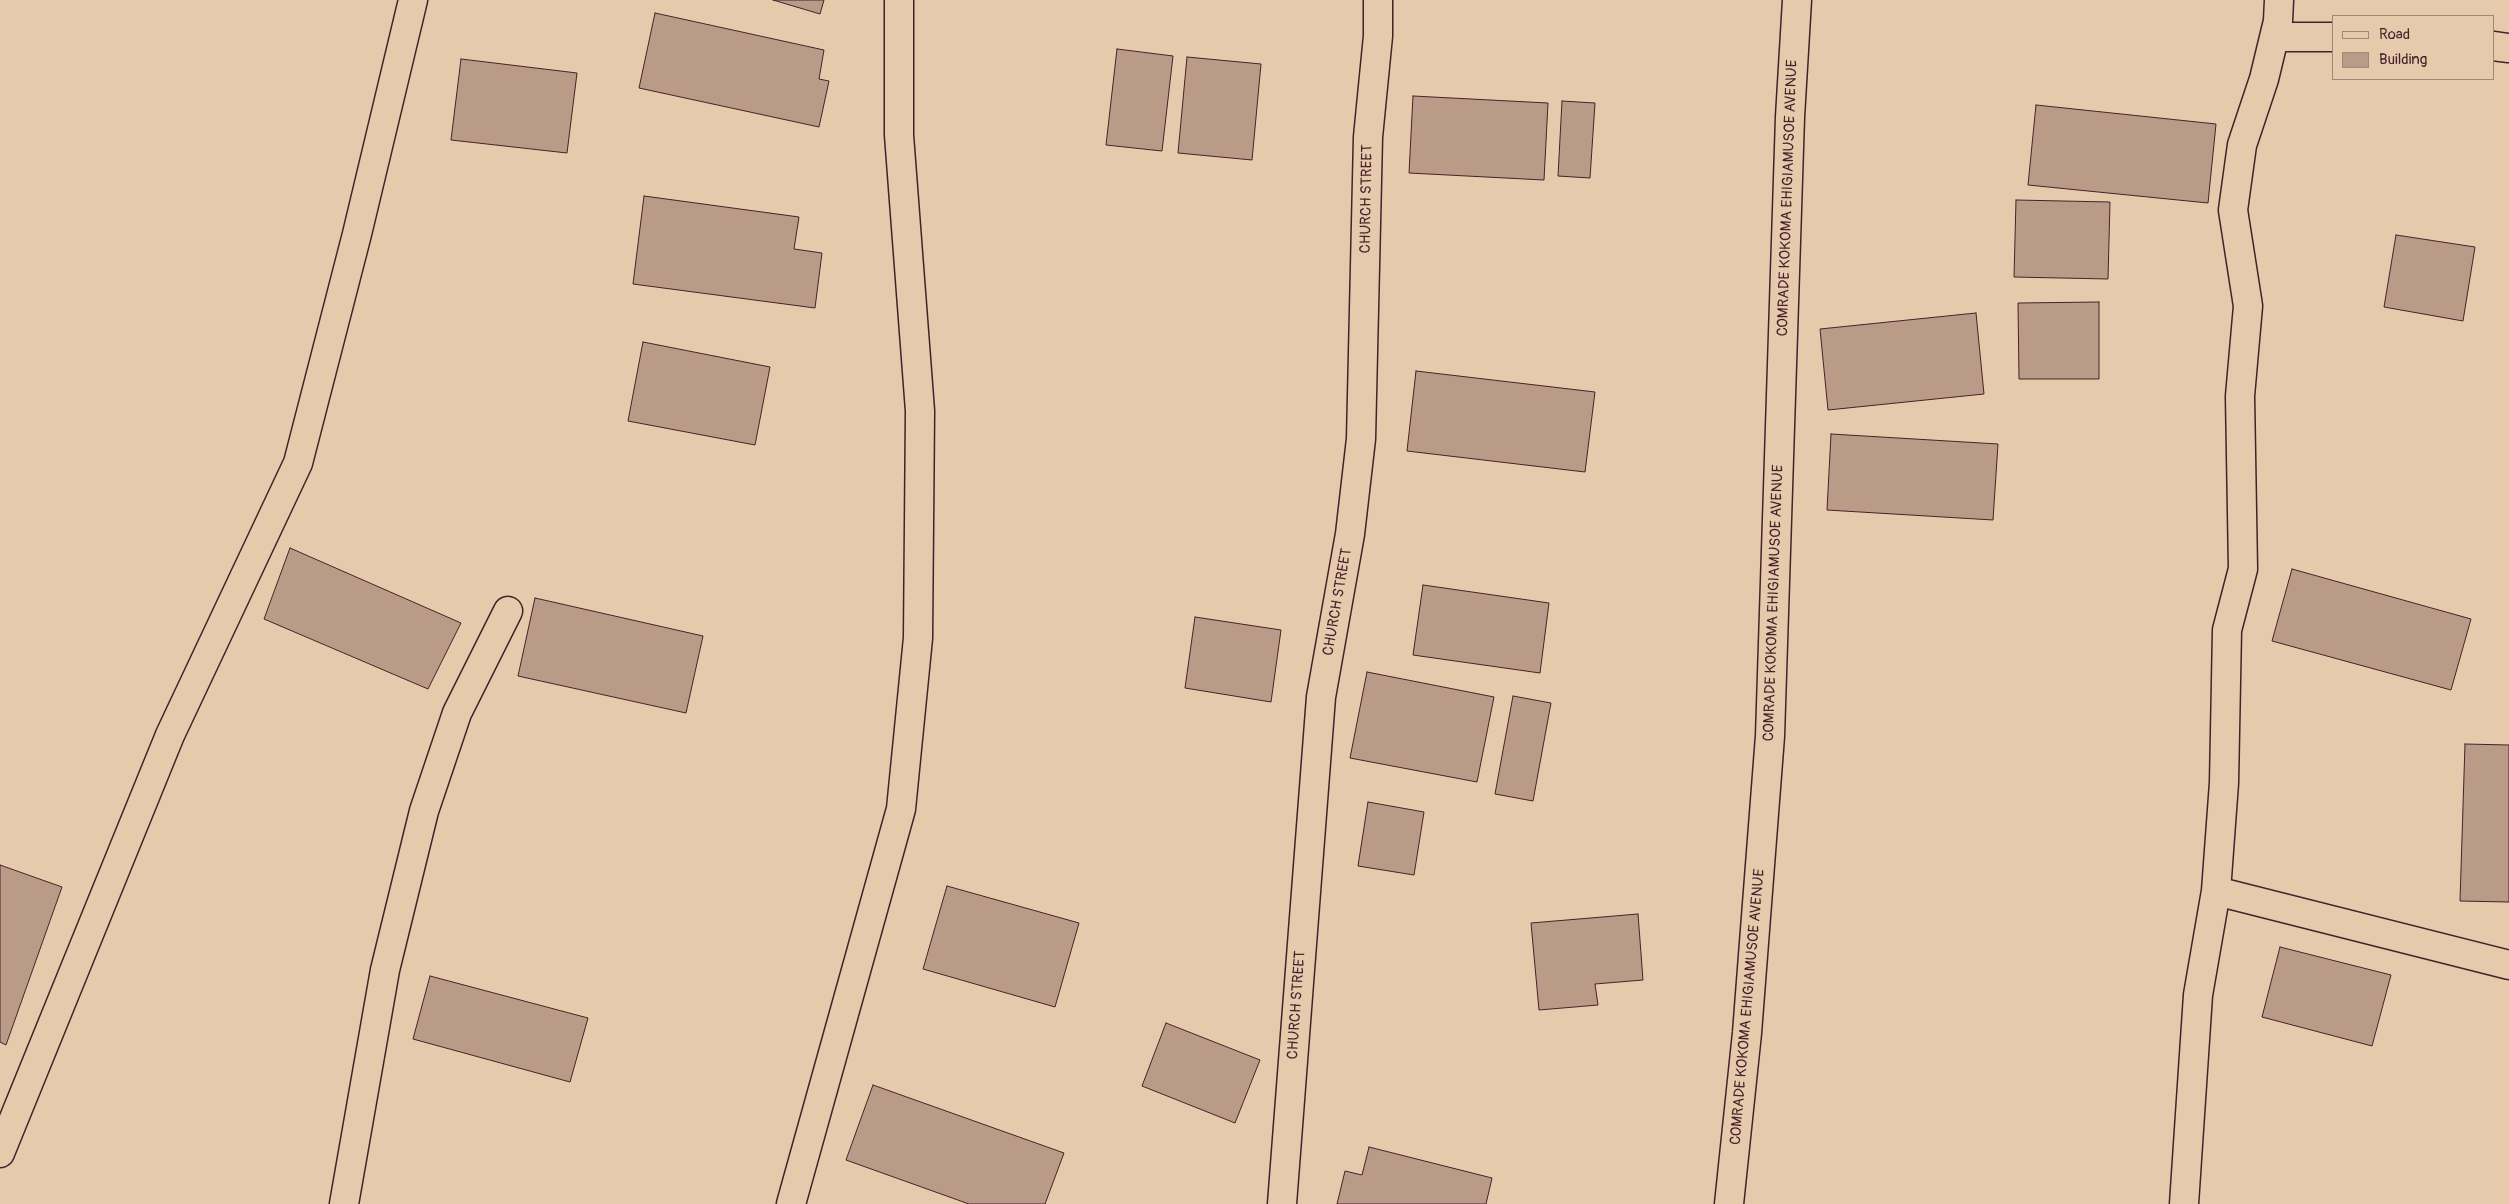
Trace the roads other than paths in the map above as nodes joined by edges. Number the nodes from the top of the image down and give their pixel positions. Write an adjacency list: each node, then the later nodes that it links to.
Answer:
1 (413, 0): 13 (street)
2 (899, 0): 15 (street)
3 (1378, 0): 16 (street, CHURCH STREET)
4 (1797, 0): 17 (street, COMRADE KOKOMA EHIGIAMUSOE AVENUE)
5 (2279, 0): 6 (street)
6 (2274, 37): 7 (street); 11 (street)
7 (2332, 37)
8 (2494, 46): 9 (street)
9 (2509, 48)
10 (508, 611): 14 (street)
11 (2216, 891): 12 (street); 18 (street)
12 (2509, 965)
13 (0, 1153)
14 (344, 1204)
15 (791, 1204)
16 (1282, 1204)
17 (1729, 1204)
18 (2184, 1204)

